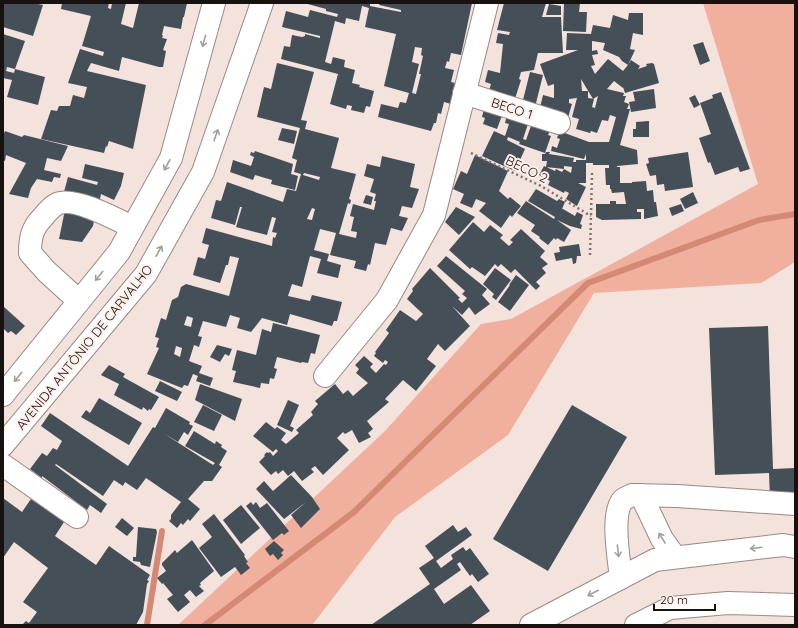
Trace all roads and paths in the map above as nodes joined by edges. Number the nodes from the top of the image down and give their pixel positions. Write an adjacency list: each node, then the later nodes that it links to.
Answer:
1 (214, 3): 9 (main road, one-way to 9)
2 (262, 3): 14 (main road, AVENIDA ANTÔNIO DE CARVALHO, one-way to 2)
3 (487, 3): 4 (main road)
4 (464, 93): 5 (main road, BECO 1); 6 (main road)
5 (559, 123)
6 (452, 144): 8 (path, BECO 2); 12 (main road)
7 (592, 172): 8 (path)
8 (591, 216): 10 (path)
9 (132, 227): 11 (main road, one-way to 11); 11 (main road)
10 (590, 254)
11 (79, 301): 13 (main road, one-way to 13)
12 (325, 376)
13 (3, 395)
14 (3, 445)
15 (3, 465): 18 (main road)
16 (641, 495): 17 (main road); 20 (main road, one-way to 16); 21 (main road, one-way to 21)
17 (795, 504)
18 (77, 517)
19 (795, 547): 20 (main road, one-way to 20)
20 (675, 557): 21 (main road)
21 (621, 578): 23 (main road, one-way to 23)
22 (795, 605): 24 (main road)
23 (531, 625)
24 (636, 625)

